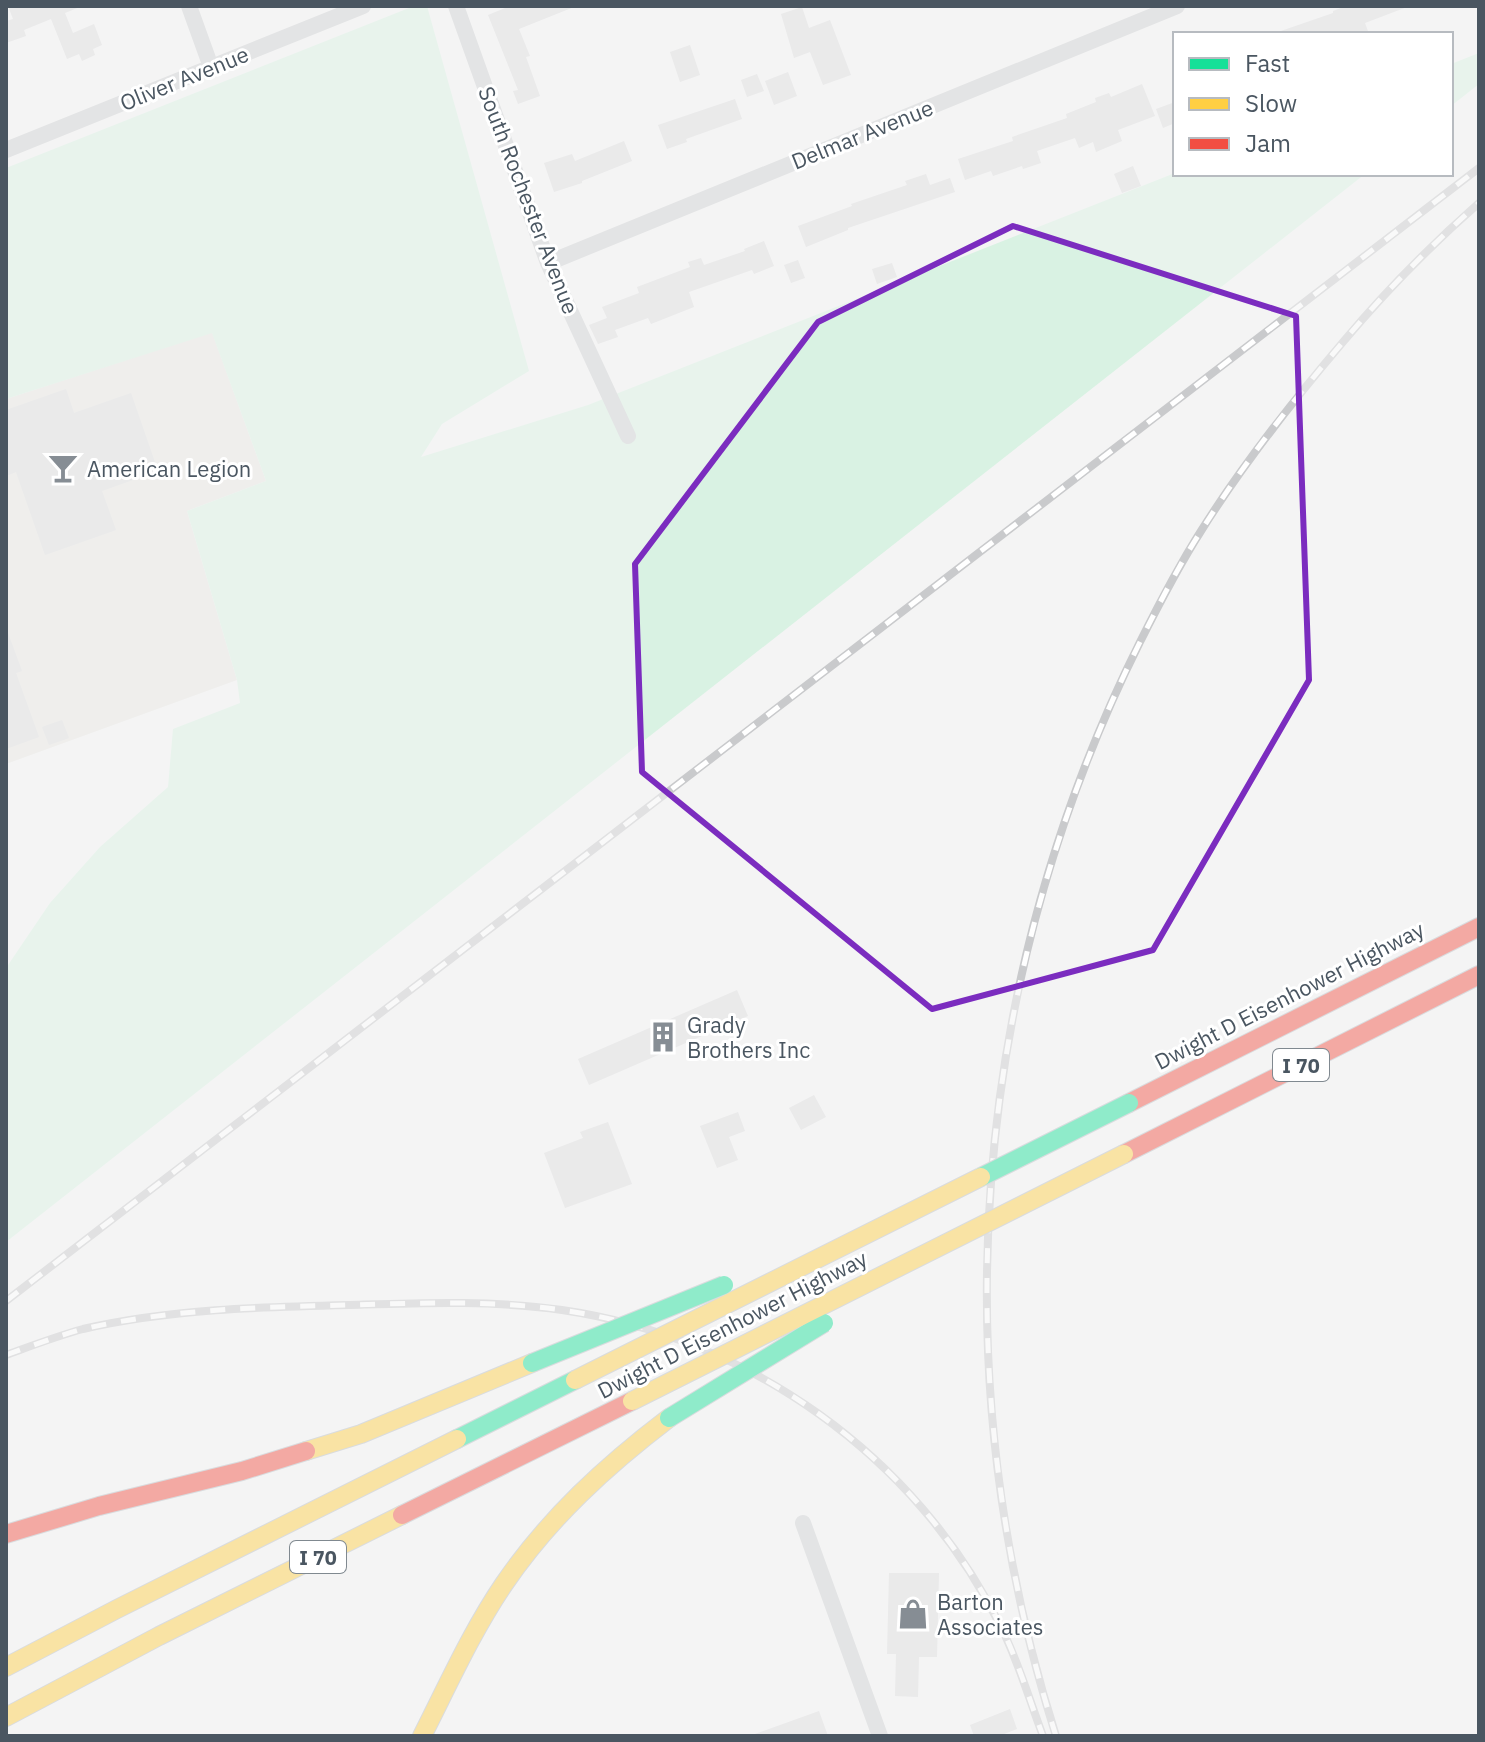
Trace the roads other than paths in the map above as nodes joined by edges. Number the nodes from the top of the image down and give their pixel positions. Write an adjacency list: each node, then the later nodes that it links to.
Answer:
1 (189, 6): 5 (street)
2 (363, 6): 5 (street, Oliver Avenue)
3 (456, 6): 7 (street, South Rochester Avenue)
4 (1177, 6): 7 (street, Delmar Avenue)
5 (211, 67): 6 (street, Oliver Avenue)
6 (6, 150)
7 (548, 263): 8 (street, South Rochester Avenue)
8 (628, 436)
9 (1479, 927): 11 (highway, Dwight D Eisenhower Highway / I 70, bridge)
10 (1479, 975): 12 (highway, Dwight D Eisenhower Highway / I 70, bridge)
11 (933, 1200): 14 (highway, bridge); 15 (highway, Dwight D Eisenhower Highway / I 70, bridge)
12 (967, 1233): 16 (highway, Dwight D Eisenhower Highway / I 70, bridge); 17 (highway, bridge)
13 (803, 1523): 18 (street)
14 (6, 1534)
15 (6, 1667)
16 (6, 1717)
17 (422, 1736)
18 (880, 1736)

